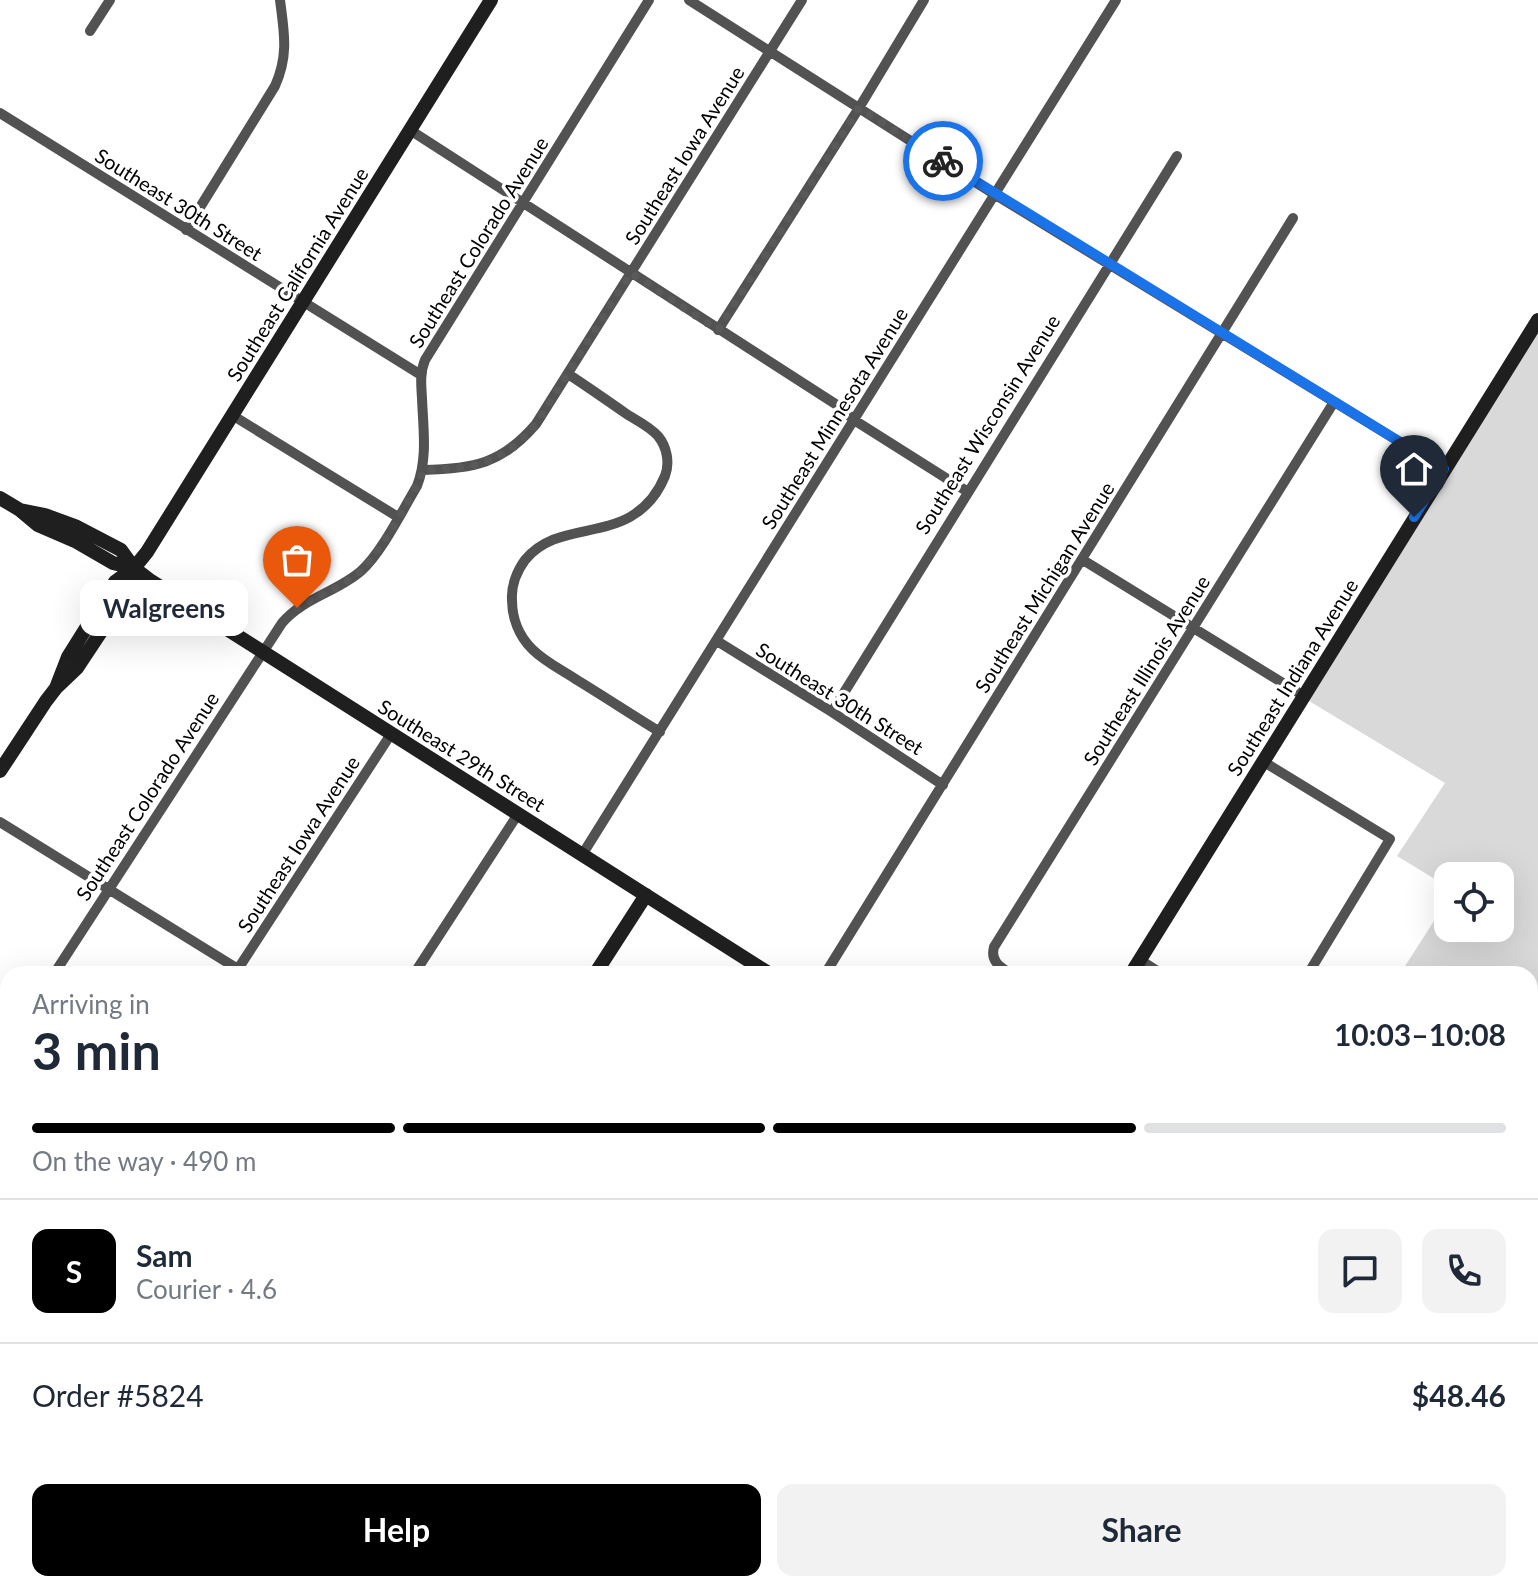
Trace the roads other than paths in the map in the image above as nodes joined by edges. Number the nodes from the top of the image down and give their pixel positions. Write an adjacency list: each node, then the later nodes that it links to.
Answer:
1 (110, 0): 9 (street)
2 (280, 0): 18 (street)
3 (491, 0): 13 (main road, Southeast California Avenue)
4 (649, 0): 16 (street, Southeast Colorado Avenue)
5 (689, 0): 10 (street)
6 (802, 0): 10 (street, Southeast Iowa Avenue)
7 (924, 0): 11 (street)
8 (1116, 0): 15 (street, Southeast Minnesota Avenue)
9 (90, 31)
10 (770, 52): 11 (street); 20 (street, Southeast Iowa Avenue)
11 (859, 108): 15 (street); 23 (street)
12 (0, 113): 18 (street, Southeast 30th Street)
13 (410, 130): 16 (street); 21 (main road, Southeast California Avenue)
14 (1177, 156): 19 (street, Southeast Wisconsin Avenue)
15 (994, 194): 19 (street); 29 (street, Southeast Minnesota Avenue)
16 (522, 204): 20 (street); 26 (street, Southeast Colorado Avenue)
17 (1293, 218): 24 (street, Southeast Michigan Avenue)
18 (186, 230): 21 (street, Southeast 30th Street)
19 (1110, 263): 24 (street); 32 (street, Southeast Wisconsin Avenue)
20 (631, 273): 23 (street); 25 (street, Southeast Iowa Avenue)
21 (303, 302): 26 (street, Southeast 30th Street); 28 (main road, Southeast California Avenue)
22 (1538, 320): 30 (main road, Southeast Indiana Avenue)
23 (718, 330): 29 (street)
24 (1222, 333): 27 (street); 35 (street, Southeast Michigan Avenue)
25 (568, 374): 31 (street, Southeast Iowa Avenue); 42 (street)
26 (421, 375): 31 (street, Southeast Colorado Avenue)
27 (1334, 402): 30 (street); 37 (street, Southeast Illinois Avenue)
28 (232, 415): 34 (street); 36 (main road, Southeast California Avenue)
29 (854, 420): 32 (street); 38 (street, Southeast Minnesota Avenue)
30 (1444, 469): 40 (main road, Southeast Indiana Avenue)
31 (423, 470): 34 (street, Southeast Colorado Avenue)
32 (968, 492): 41 (street, Southeast Wisconsin Avenue)
33 (0, 498): 36 (main road, Southeast 29th Street)
34 (398, 517): 39 (street, Southeast Colorado Avenue)
35 (1083, 560): 37 (street); 46 (street, Southeast Michigan Avenue)
36 (134, 568): 39 (main road, Southeast 29th Street); 45 (main road, Southeast California Avenue)
37 (1193, 629): 40 (street); 60 (street, Southeast Illinois Avenue)
38 (717, 641): 41 (street, Southeast 30th Street); 42 (street, Southeast Minnesota Avenue)
39 (263, 652): 43 (main road, Southeast 29th Street); 50 (street, Southeast Colorado Avenue)
40 (1304, 696): 44 (main road, Southeast Indiana Avenue)
41 (832, 712): 46 (street, Southeast 30th Street)
42 (660, 732): 49 (street, Southeast Minnesota Avenue)
43 (391, 734): 47 (main road, Southeast 29th Street); 55 (street, Southeast Iowa Avenue)
44 (1264, 762): 52 (main road, Southeast Indiana Avenue); 63 (street)
45 (0, 771)
46 (943, 785): 59 (street, Southeast Michigan Avenue)
47 (518, 814): 49 (main road, Southeast 29th Street); 56 (street)
48 (0, 822): 50 (street)
49 (582, 855): 51 (main road, Southeast 29th Street)
50 (109, 888): 53 (street, Southeast Colorado Avenue); 54 (street)
51 (646, 895): 57 (main road); 58 (main road, Southeast 29th Street)
52 (1140, 960): 61 (main road, Southeast Indiana Avenue); 62 (street)
53 (59, 966)
54 (231, 966)
55 (244, 966)
56 (419, 966)
57 (600, 966)
58 (757, 966)
59 (830, 966)
60 (1000, 966)
61 (1136, 966)
62 (1149, 966)
63 (1313, 966)

